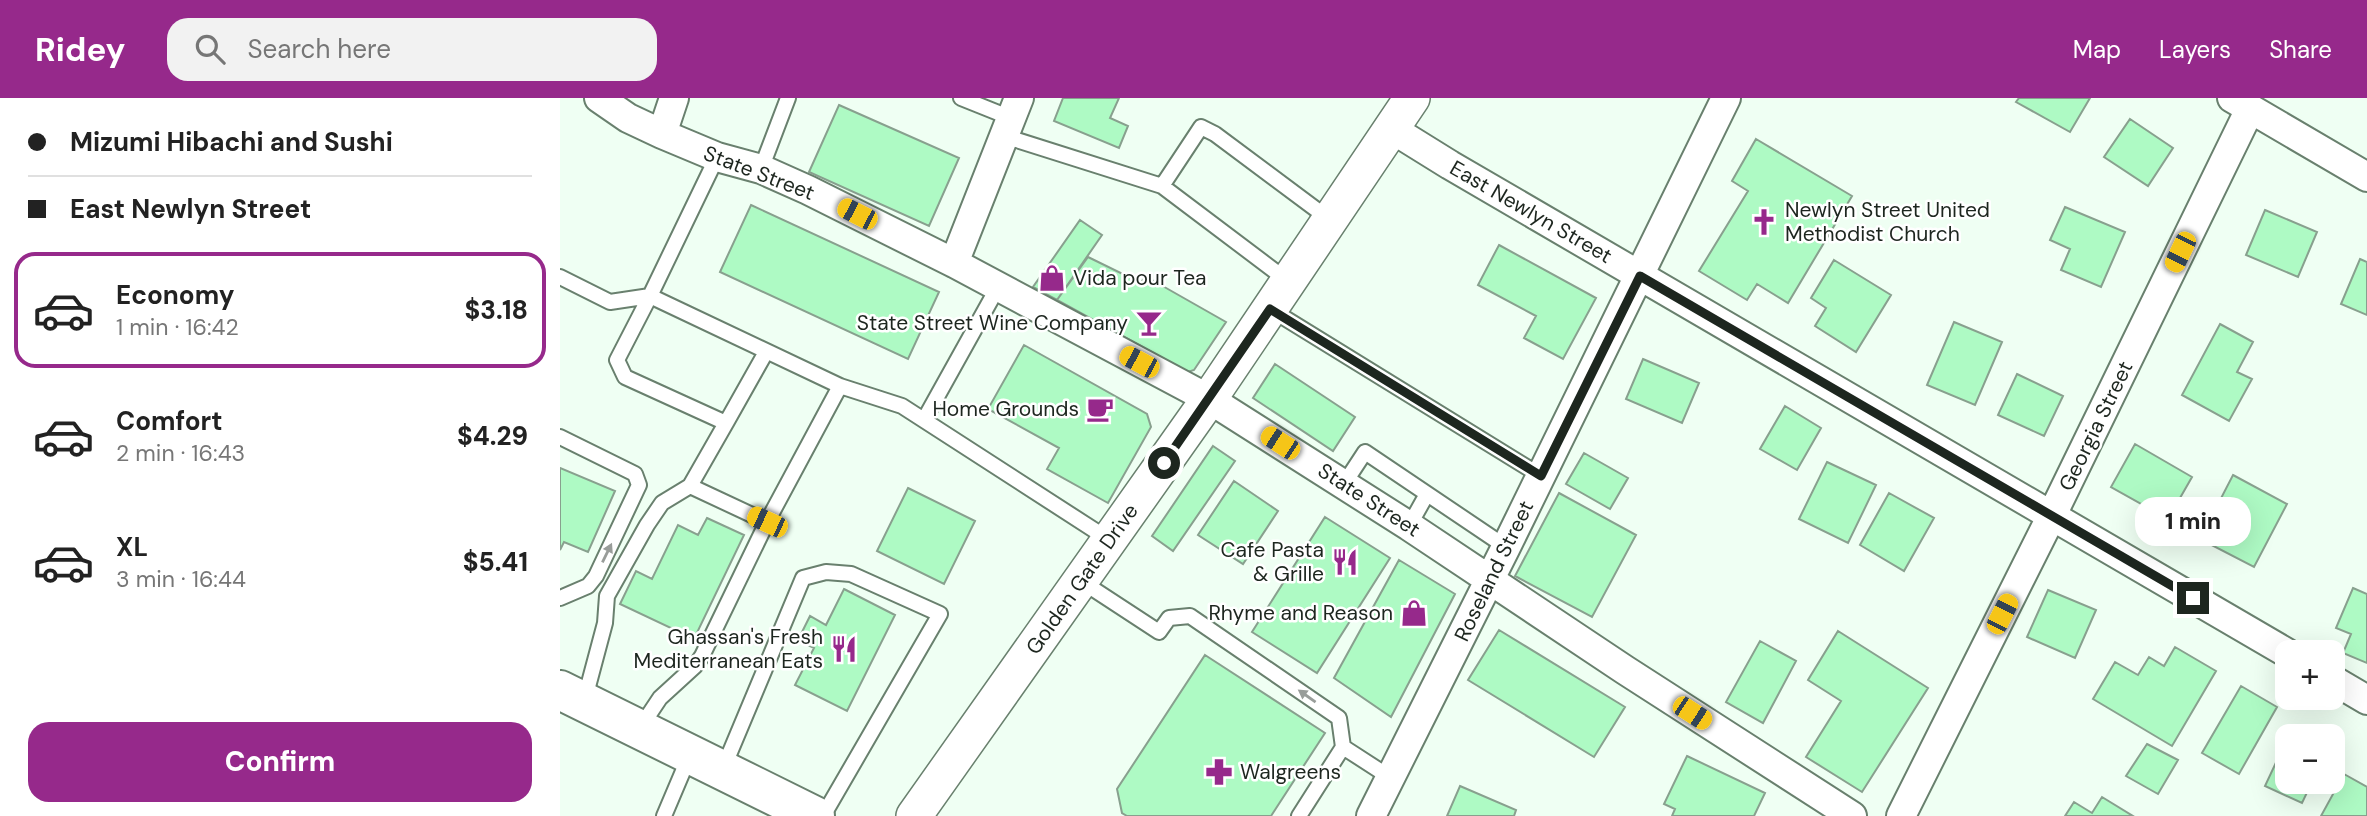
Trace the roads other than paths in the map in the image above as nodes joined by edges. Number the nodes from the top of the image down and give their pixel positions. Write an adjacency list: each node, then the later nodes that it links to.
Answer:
1 (599, 98): 10 (street, State Street)
2 (674, 98): 10 (street)
3 (788, 98): 12 (lane)
4 (961, 98): 8 (lane)
5 (1412, 98): 9 (street, Golden Gate Drive)
6 (1726, 98): 17 (street, Roseland Street)
7 (2241, 104): 13 (street); 32 (street, Georgia Street)
8 (1011, 117): 14 (lane); 16 (street)
9 (1392, 129): 15 (street, Golden Gate Drive); 17 (street, East Newlyn Street)
10 (662, 134): 11 (street, State Street)
11 (717, 158): 12 (street, State Street); 20 (lane)
12 (761, 169): 16 (street, State Street)
13 (2367, 177)
14 (1162, 186): 15 (lane); 21 (lane)
15 (1330, 220): 21 (street, Golden Gate Drive)
16 (954, 263): 19 (street, State Street)
17 (1640, 276): 28 (street, Roseland Street); 32 (street, East Newlyn Street)
18 (560, 277): 20 (lane)
19 (998, 287): 24 (street, State Street); 25 (lane)
20 (650, 296): 22 (lane); 26 (lane)
21 (1279, 296): 24 (street, Golden Gate Drive); 28 (lane)
22 (766, 352): 23 (lane); 26 (lane)
23 (840, 386): 25 (lane); 33 (lane)
24 (1209, 400): 29 (street, State Street); 35 (street, Golden Gate Drive)
25 (924, 420): 35 (lane)
26 (726, 423): 30 (lane)
27 (560, 437): 39 (lane, one-way to 27)
28 (1541, 476): 36 (street, Roseland Street)
29 (1344, 484): 31 (lane); 34 (street, State Street)
30 (690, 486): 33 (lane); 42 (lane)
31 (1427, 494): 34 (lane); 36 (lane)
32 (2052, 515): 40 (street, East Newlyn Street); 54 (street, Georgia Street)
33 (767, 522): 44 (lane)
34 (1409, 526): 37 (street, State Street)
35 (1110, 540): 38 (street, Golden Gate Drive)
36 (1506, 547): 37 (street, Roseland Street)
37 (1491, 579): 47 (street, Roseland Street); 53 (street, State Street)
38 (1081, 581): 45 (lane, one-way to 38); 50 (street, Golden Gate Drive)
39 (560, 598)
40 (2275, 646)
41 (2345, 687): 43 (street)
42 (572, 696): 44 (main road)
43 (2367, 700)
44 (639, 730): 46 (main road)
45 (1343, 747): 47 (lane); 51 (lane)
46 (706, 763): 48 (main road); 48 (lane); 49 (lane)
47 (1391, 778): 52 (street, Roseland Street)
48 (808, 814)
49 (664, 816)
50 (914, 816)
51 (1299, 816)
52 (1371, 816)
53 (1852, 816)
54 (1901, 816)

